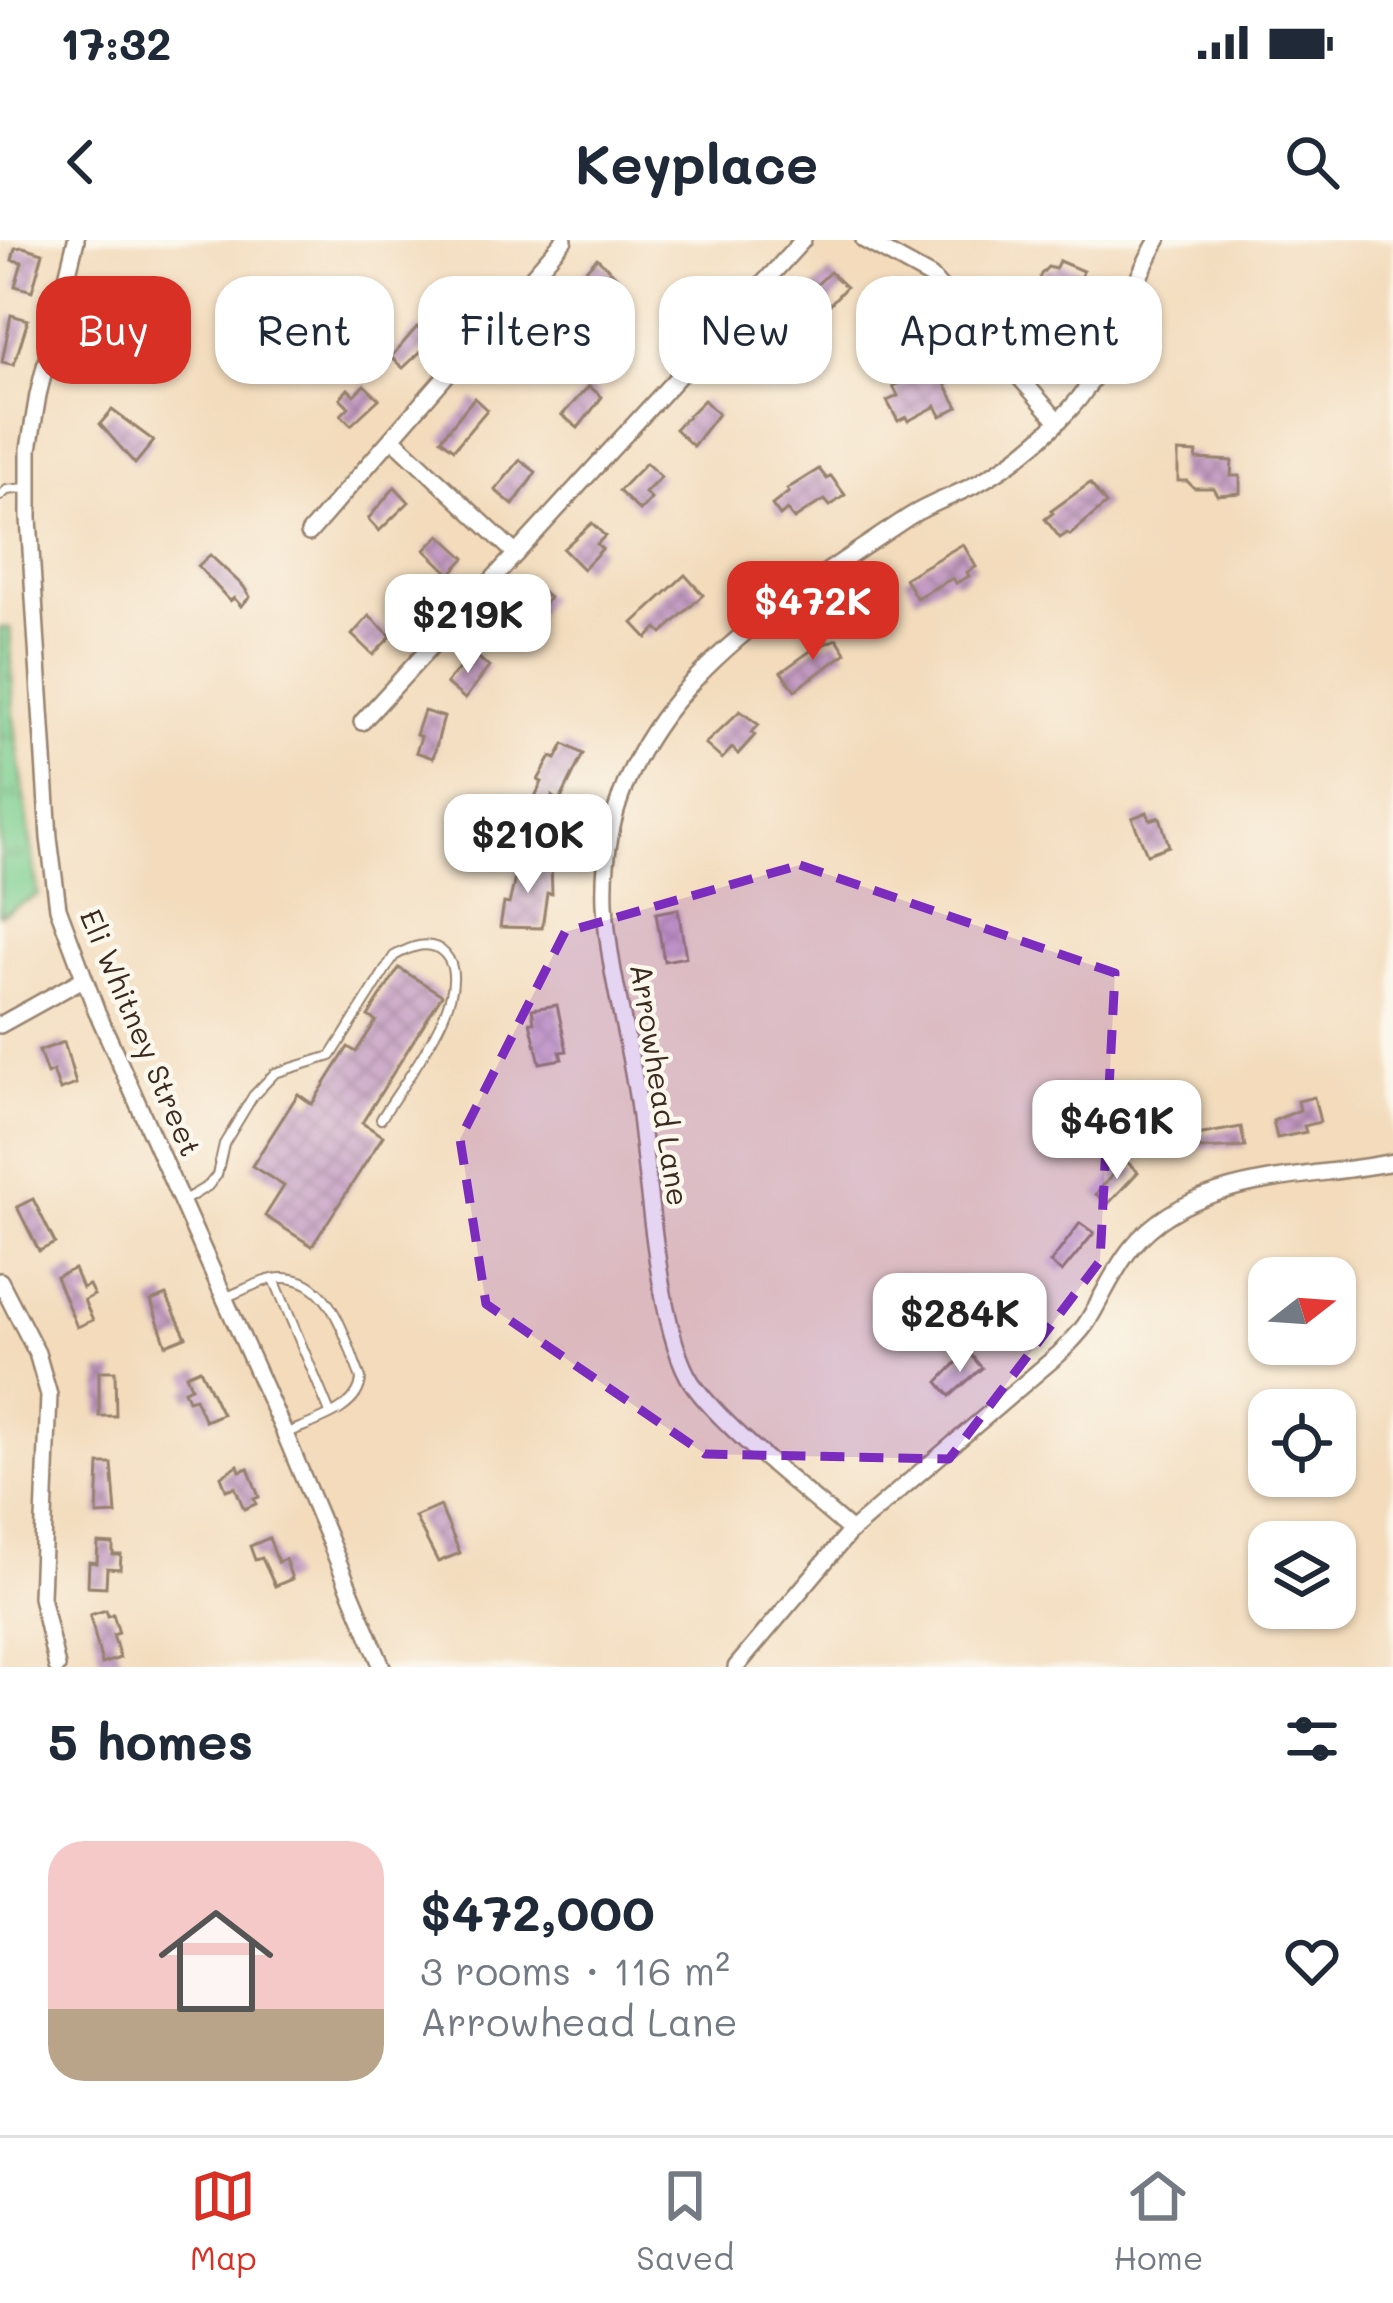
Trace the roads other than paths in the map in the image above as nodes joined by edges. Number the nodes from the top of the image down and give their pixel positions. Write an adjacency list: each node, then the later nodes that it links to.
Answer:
1 (76, 240): 8 (street, Eli Whitney Street)
2 (564, 240): 7 (street)
3 (803, 240): 11 (street)
4 (865, 240): 6 (street)
5 (1158, 240): 6 (street, Arrowhead Lane)
6 (1058, 422): 23 (street, Arrowhead Lane)
7 (392, 438): 10 (street); 11 (street)
8 (28, 488): 9 (lane); 13 (street, Eli Whitney Street)
9 (0, 496)
10 (309, 533)
11 (516, 554): 12 (street)
12 (362, 722)
13 (83, 979): 14 (street); 17 (street, Eli Whitney Street)
14 (0, 1025)
15 (381, 1119): 17 (lane)
16 (1393, 1162): 23 (street)
17 (182, 1202): 20 (street, Eli Whitney Street)
18 (274, 1279): 20 (lane); 21 (lane); 21 (lane)
19 (0, 1281): 24 (street)
20 (225, 1298): 22 (street, Eli Whitney Street)
21 (330, 1413): 22 (lane)
22 (285, 1434): 25 (street, Eli Whitney Street)
23 (851, 1531): 26 (street)
24 (57, 1667)
25 (382, 1667)
26 (736, 1667)

